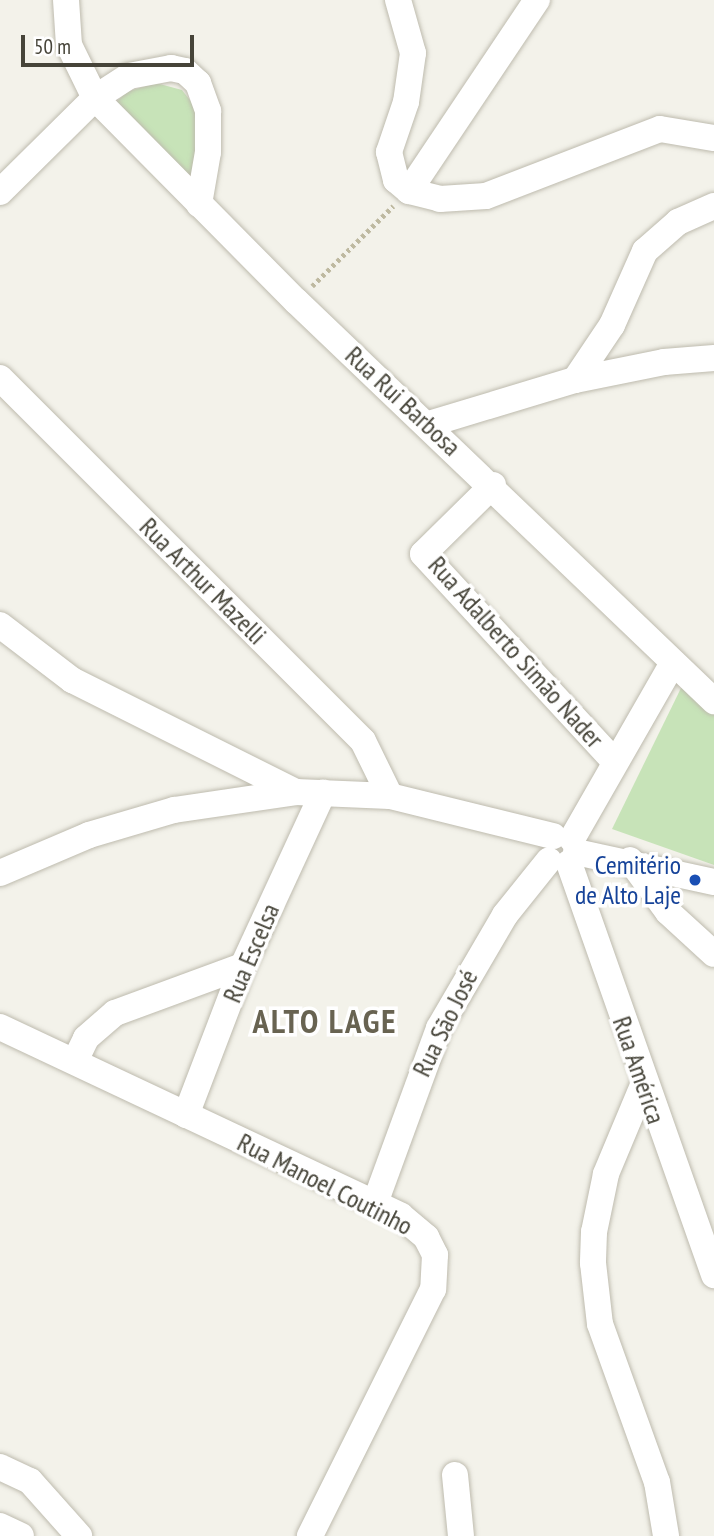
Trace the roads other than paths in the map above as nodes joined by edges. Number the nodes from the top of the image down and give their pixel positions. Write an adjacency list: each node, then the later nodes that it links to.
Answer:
1 (66, 0): 4 (street, Rua Rui Barbosa)
2 (398, 0): 7 (street)
3 (537, 0): 7 (street)
4 (95, 98): 6 (street); 8 (street, Rua Rui Barbosa); 8 (street)
5 (714, 138): 7 (street)
6 (0, 192)
7 (402, 197)
8 (199, 204): 13 (street, Rua Rui Barbosa)
9 (714, 206): 12 (street)
10 (714, 358): 12 (street)
11 (0, 378): 21 (street, Rua Arthur Mazelli)
12 (575, 380): 13 (street)
13 (429, 424): 14 (street, Rua Rui Barbosa)
14 (493, 485): 16 (street, Rua Rui Barbosa); 18 (street, Rua Adalberto Simão Nader)
15 (1, 626): 19 (street)
16 (673, 663): 17 (street, Rua Rui Barbosa); 18 (street, Rua São José)
17 (714, 701)
18 (614, 761): 22 (street, Rua São José)
19 (296, 792): 20 (street); 24 (street)
20 (323, 793): 21 (street); 27 (street, Rua Escelsa)
21 (390, 796): 22 (street)
22 (561, 851): 23 (street); 30 (street, Rua América); 32 (street, Rua São José)
23 (630, 860): 25 (street); 26 (street)
24 (0, 873)
25 (714, 882)
26 (714, 954)
27 (243, 965): 29 (street); 31 (street, Rua Escelsa)
28 (0, 1027): 29 (street, Rua Manoel Coutinho)
29 (75, 1061): 31 (street, Rua Manoel Coutinho)
30 (644, 1083): 33 (street, Rua América); 41 (street)
31 (186, 1115): 32 (street, Rua Manoel Coutinho)
32 (375, 1203): 39 (street, Rua Manoel Coutinho)
33 (714, 1275)
34 (0, 1467): 38 (street)
35 (455, 1475): 40 (street)
36 (0, 1526): 37 (street)
37 (20, 1536)
38 (79, 1536)
39 (310, 1536)
40 (461, 1536)
41 (666, 1536)

